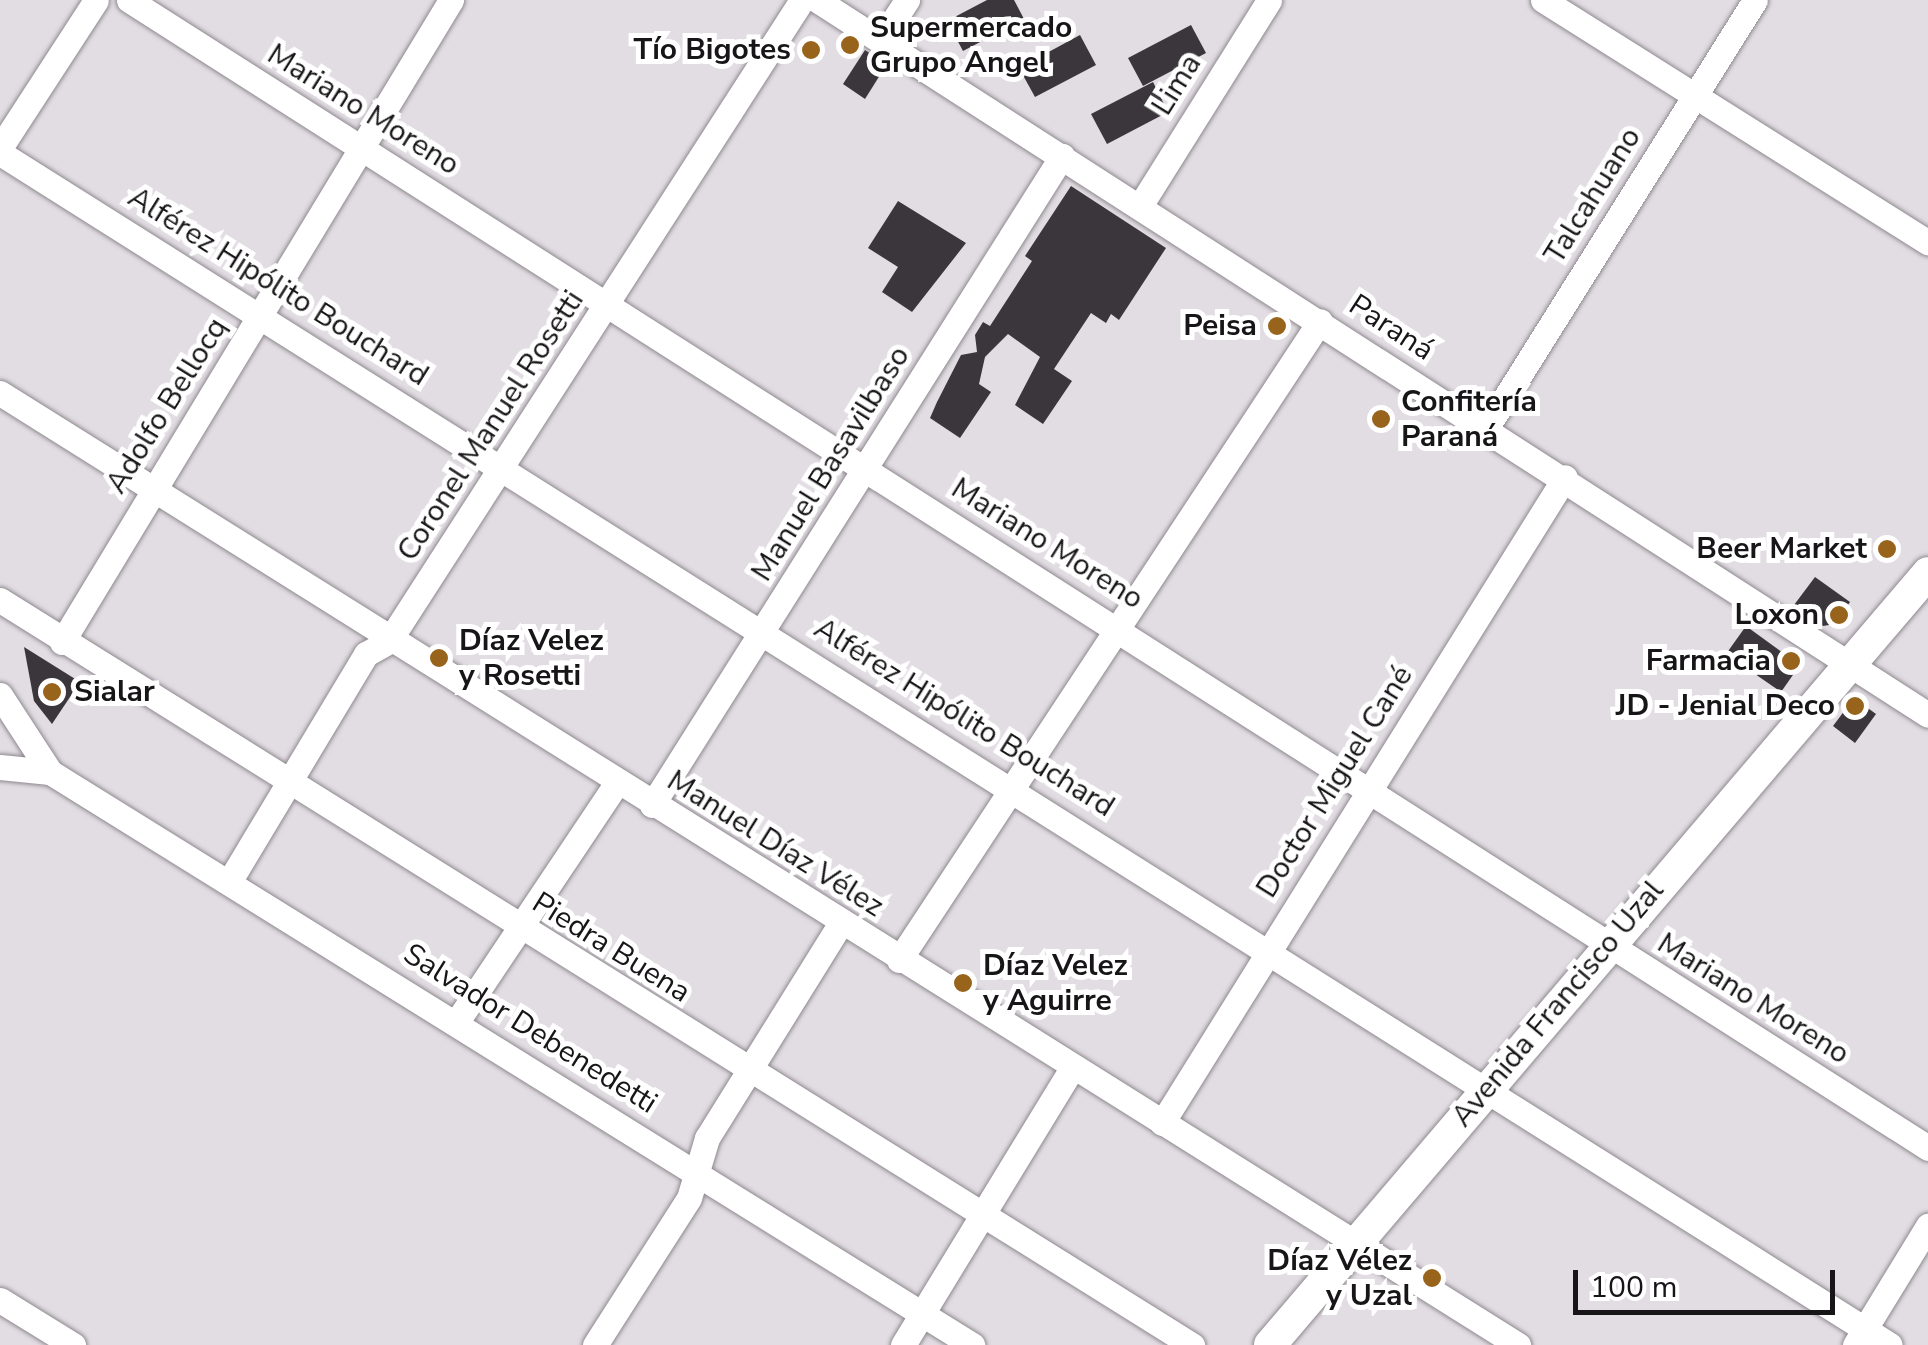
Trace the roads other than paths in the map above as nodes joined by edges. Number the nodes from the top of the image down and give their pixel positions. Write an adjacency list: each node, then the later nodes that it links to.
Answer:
1 (96, 0): 13 (street)
2 (129, 0): 12 (street, Mariano Moreno)
3 (451, 0): 12 (street, Adolfo Bellocq)
4 (802, 0): 17 (street, Coronel Manuel Rosetti)
5 (817, 0): 10 (street, Paraná)
6 (906, 0): 10 (street)
7 (1269, 0): 15 (street, Lima)
8 (1544, 0): 11 (street)
9 (1754, 0): 11 (street, Talcahuano)
10 (881, 40): 14 (street, Paraná)
11 (1695, 95): 16 (street); 21 (street, Talcahuano)
12 (362, 148): 17 (street, Mariano Moreno); 18 (street, Adolfo Bellocq)
13 (0, 150): 18 (street, Alférez Hipólito Bouchard)
14 (1062, 156): 15 (street, Paraná); 23 (street, Manuel Basavilbaso)
15 (1140, 206): 19 (street, Paraná)
16 (1928, 242)
17 (610, 305): 22 (street, Coronel Manuel Rosetti); 23 (street, Mariano Moreno)
18 (262, 314): 22 (street, Alférez Hipólito Bouchard); 25 (street, Adolfo Bellocq)
19 (1320, 321): 21 (street, Paraná); 29 (street)
20 (0, 393): 25 (street, Manuel Díaz Vélez)
21 (1487, 427): 24 (street, Paraná)
22 (504, 466): 28 (street, Alférez Hipólito Bouchard); 30 (street, Coronel Manuel Rosetti)
23 (868, 469): 28 (street, Manuel Basavilbaso); 29 (street, Mariano Moreno)
24 (1565, 477): 32 (street, Paraná); 40 (street, Doctor Miguel Cané)
25 (154, 489): 30 (street, Manuel Díaz Vélez); 31 (street, Adolfo Bellocq)
26 (1928, 573): 32 (main road, Avenida Francisco Uzal)
27 (0, 600): 31 (street, Piedra Buena)
28 (764, 630): 39 (street, Alférez Hipólito Bouchard); 41 (street, Manuel Basavilbaso)
29 (1122, 630): 39 (street); 40 (street, Mariano Moreno)
30 (389, 640): 37 (street, Coronel Manuel Rosetti); 38 (street, Manuel Díaz Vélez)
31 (62, 642): 37 (street, Piedra Buena)
32 (1848, 664): 34 (street, Paraná); 45 (main road, Avenida Francisco Uzal)
33 (0, 695): 36 (street, Salvador Debenedetti)
34 (1928, 715)
35 (0, 767): 36 (street, Salvador Debenedetti)
36 (50, 772): 42 (street, Salvador Debenedetti)
37 (288, 784): 42 (street, Coronel Manuel Rosetti); 44 (street, Piedra Buena)
38 (616, 784): 41 (street, Manuel Díaz Vélez); 44 (street)
39 (1013, 787): 46 (street, Alférez Hipólito Bouchard); 47 (street)
40 (1371, 788): 45 (street, Mariano Moreno); 46 (street, Doctor Miguel Cané)
41 (652, 805): 43 (street, Manuel Díaz Vélez)
42 (229, 882): 48 (street, Salvador Debenedetti)
43 (841, 923): 47 (street, Manuel Díaz Vélez); 50 (street)
44 (518, 928): 48 (street); 50 (street, Piedra Buena)
45 (1607, 946): 51 (main road, Avenida Francisco Uzal); 53 (street, Mariano Moreno)
46 (1269, 949): 51 (street, Alférez Hipólito Bouchard); 52 (street, Doctor Miguel Cané)
47 (899, 960): 49 (street, Manuel Díaz Vélez)
48 (458, 1020): 54 (street, Salvador Debenedetti)
49 (1072, 1068): 52 (street, Manuel Díaz Vélez); 55 (street)
50 (748, 1073): 54 (street); 55 (street, Piedra Buena)
51 (1483, 1090): 57 (main road, Avenida Francisco Uzal); 60 (street, Alférez Hipólito Bouchard)
52 (1162, 1124): 57 (street, Manuel Díaz Vélez)
53 (1928, 1148)
54 (696, 1172): 59 (street, Salvador Debenedetti); 62 (street)
55 (981, 1217): 59 (street); 65 (street, Piedra Buena)
56 (1928, 1226): 60 (street)
57 (1357, 1244): 66 (main road, Avenida Francisco Uzal); 67 (street, Manuel Díaz Vélez)
58 (0, 1300): 61 (street)
59 (922, 1313): 63 (street); 64 (street, Salvador Debenedetti)
60 (1860, 1337): 68 (street, Alférez Hipólito Bouchard)
61 (73, 1345)
62 (594, 1345)
63 (903, 1345)
64 (972, 1345)
65 (1192, 1345)
66 (1270, 1345)
67 (1518, 1345)
68 (1890, 1345)

